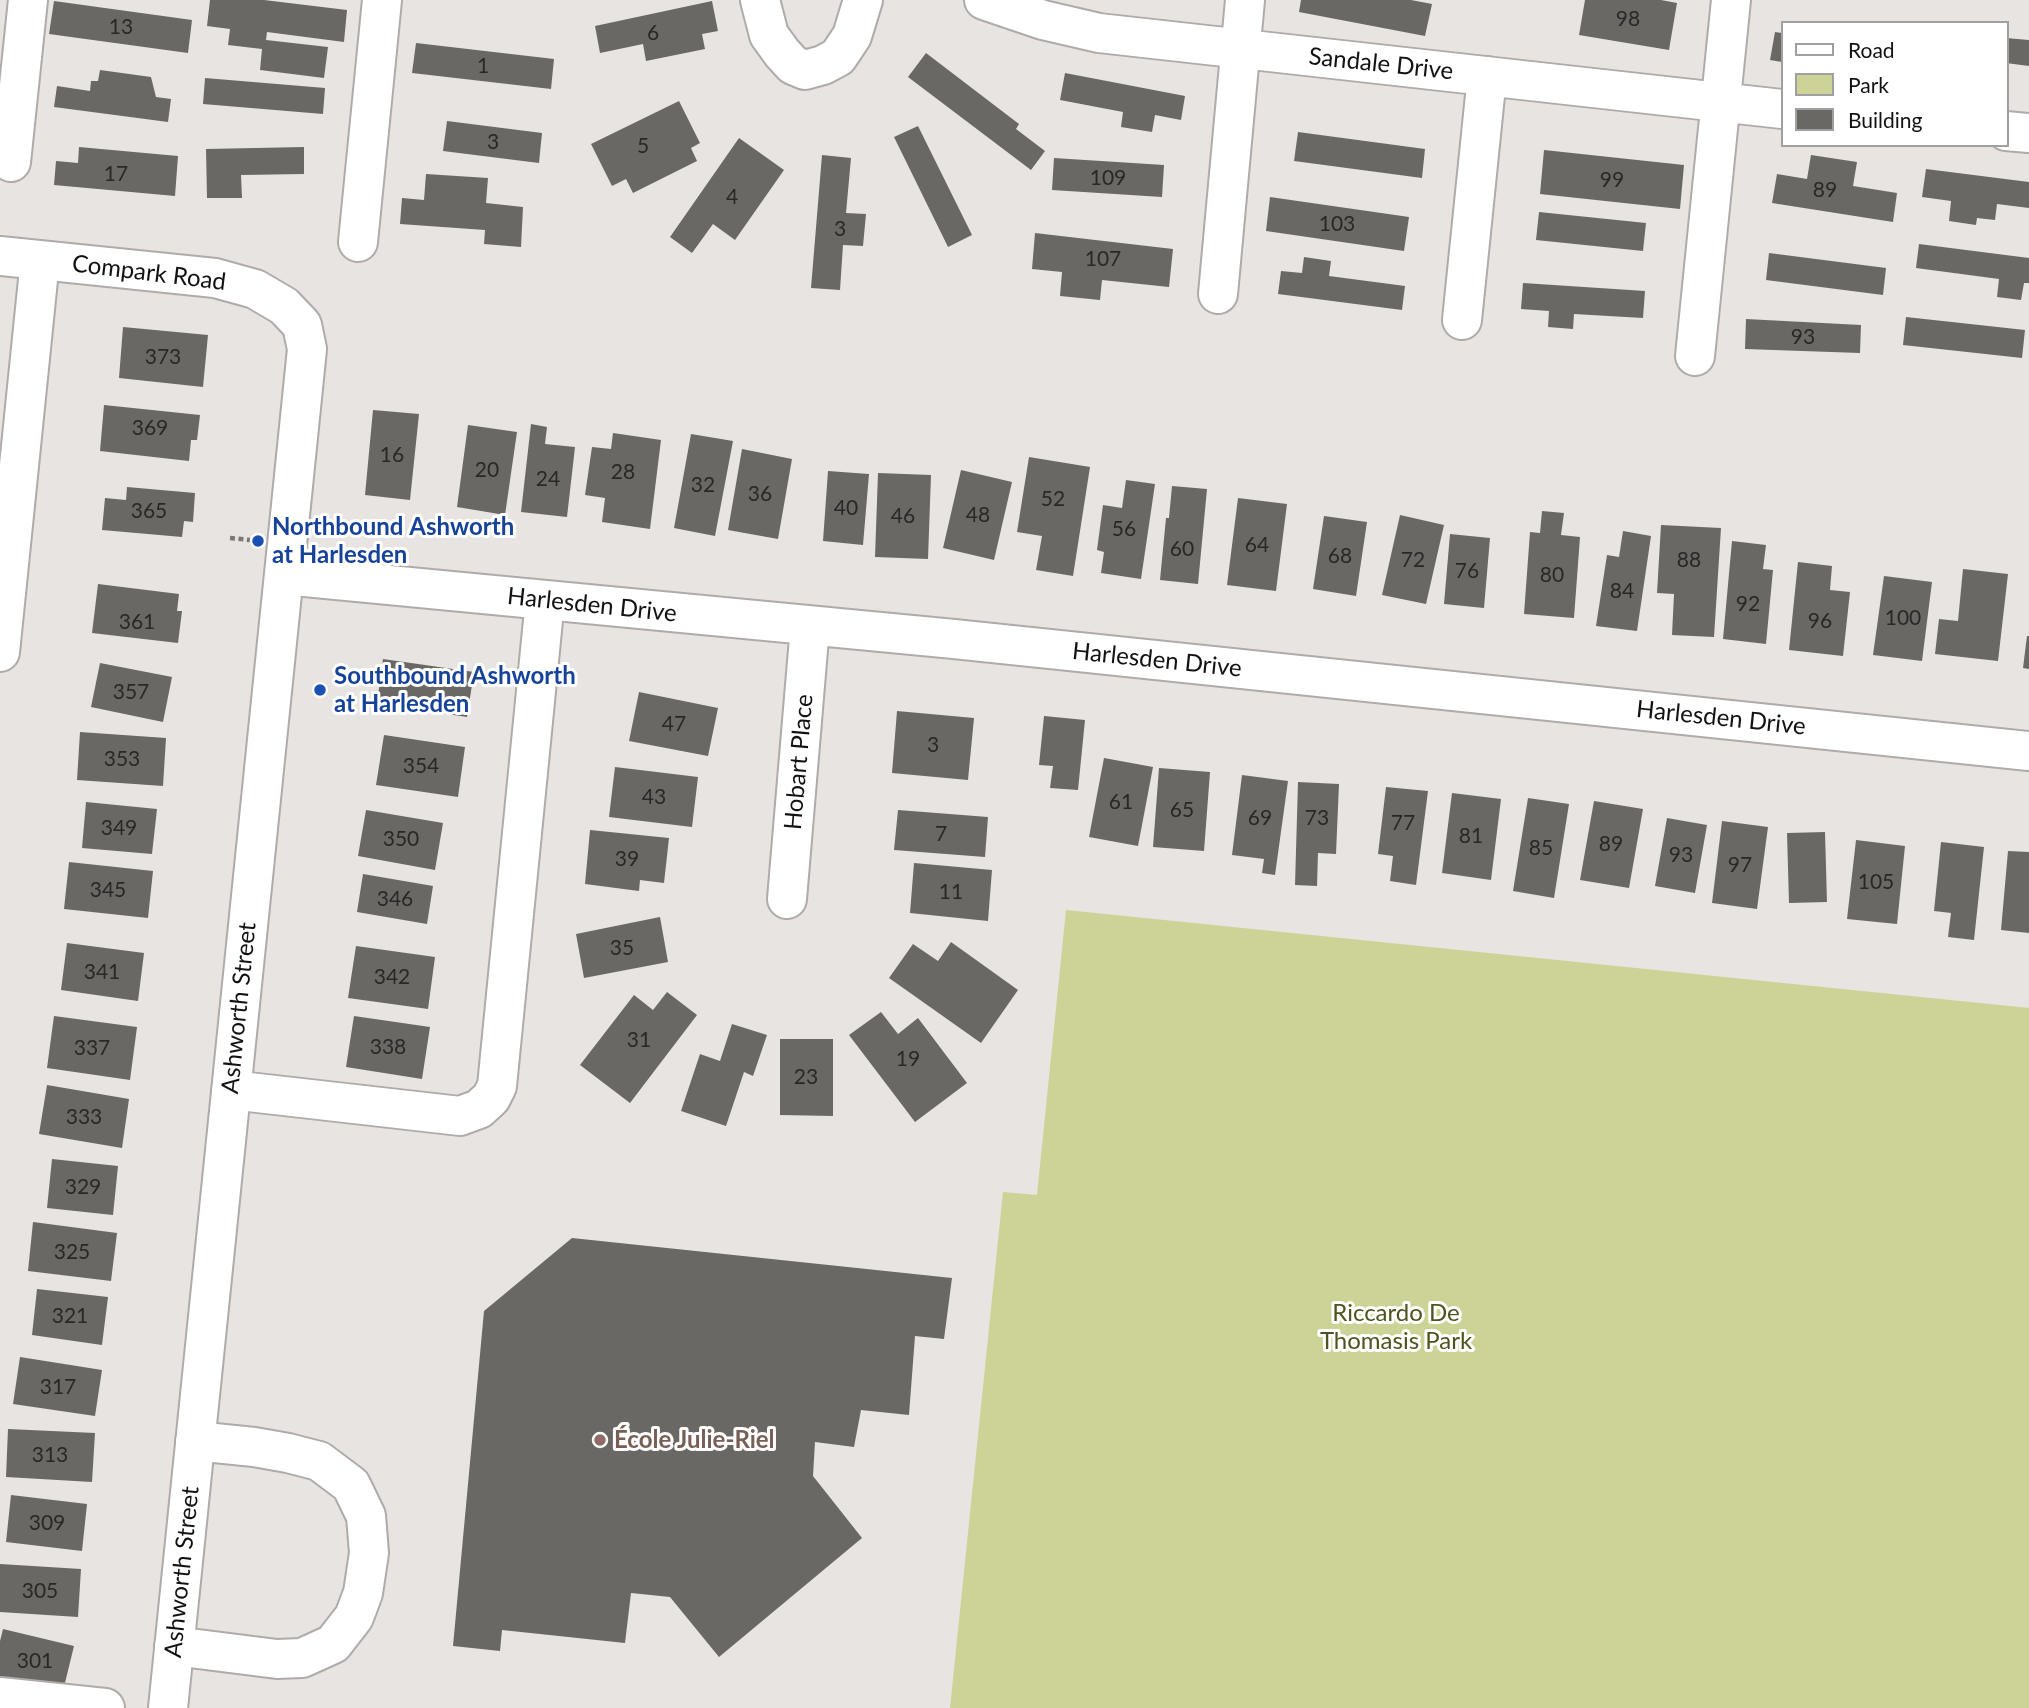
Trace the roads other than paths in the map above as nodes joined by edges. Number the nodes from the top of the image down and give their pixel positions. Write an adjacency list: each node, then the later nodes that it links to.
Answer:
1 (28, 0): 14 (street)
2 (382, 0): 15 (street)
3 (760, 0): 4 (street)
4 (863, 0)
5 (984, 0): 8 (street, Sandale Drive)
6 (1245, 0): 8 (street)
7 (1731, 0): 10 (street)
8 (1239, 48): 9 (street, Sandale Drive); 18 (street)
9 (1487, 76): 10 (street, Sandale Drive); 20 (street)
10 (1719, 102): 11 (street, Sandale Drive); 21 (street)
11 (1780, 109)
12 (2008, 131): 13 (street)
13 (2029, 133)
14 (11, 162)
15 (358, 242)
16 (0, 256): 17 (street, Compark Road)
17 (40, 260): 19 (street, Compark Road); 25 (street)
18 (1218, 294)
19 (291, 313): 22 (street, Ashworth Street)
20 (1462, 320)
21 (1695, 356)
22 (284, 575): 23 (street, Harlesden Drive); 28 (street, Ashworth Street)
23 (545, 600): 24 (street, Harlesden Drive); 28 (street)
24 (810, 626): 26 (street, Harlesden Drive); 27 (street, Hobart Place)
25 (0, 652)
26 (2029, 751)
27 (787, 899)
28 (231, 1090): 29 (street, Ashworth Street)
29 (195, 1441): 30 (street, Ashworth Street); 30 (street)
30 (174, 1646): 33 (street, Ashworth Street)
31 (0, 1697): 32 (street)
32 (105, 1708)
33 (168, 1708)

